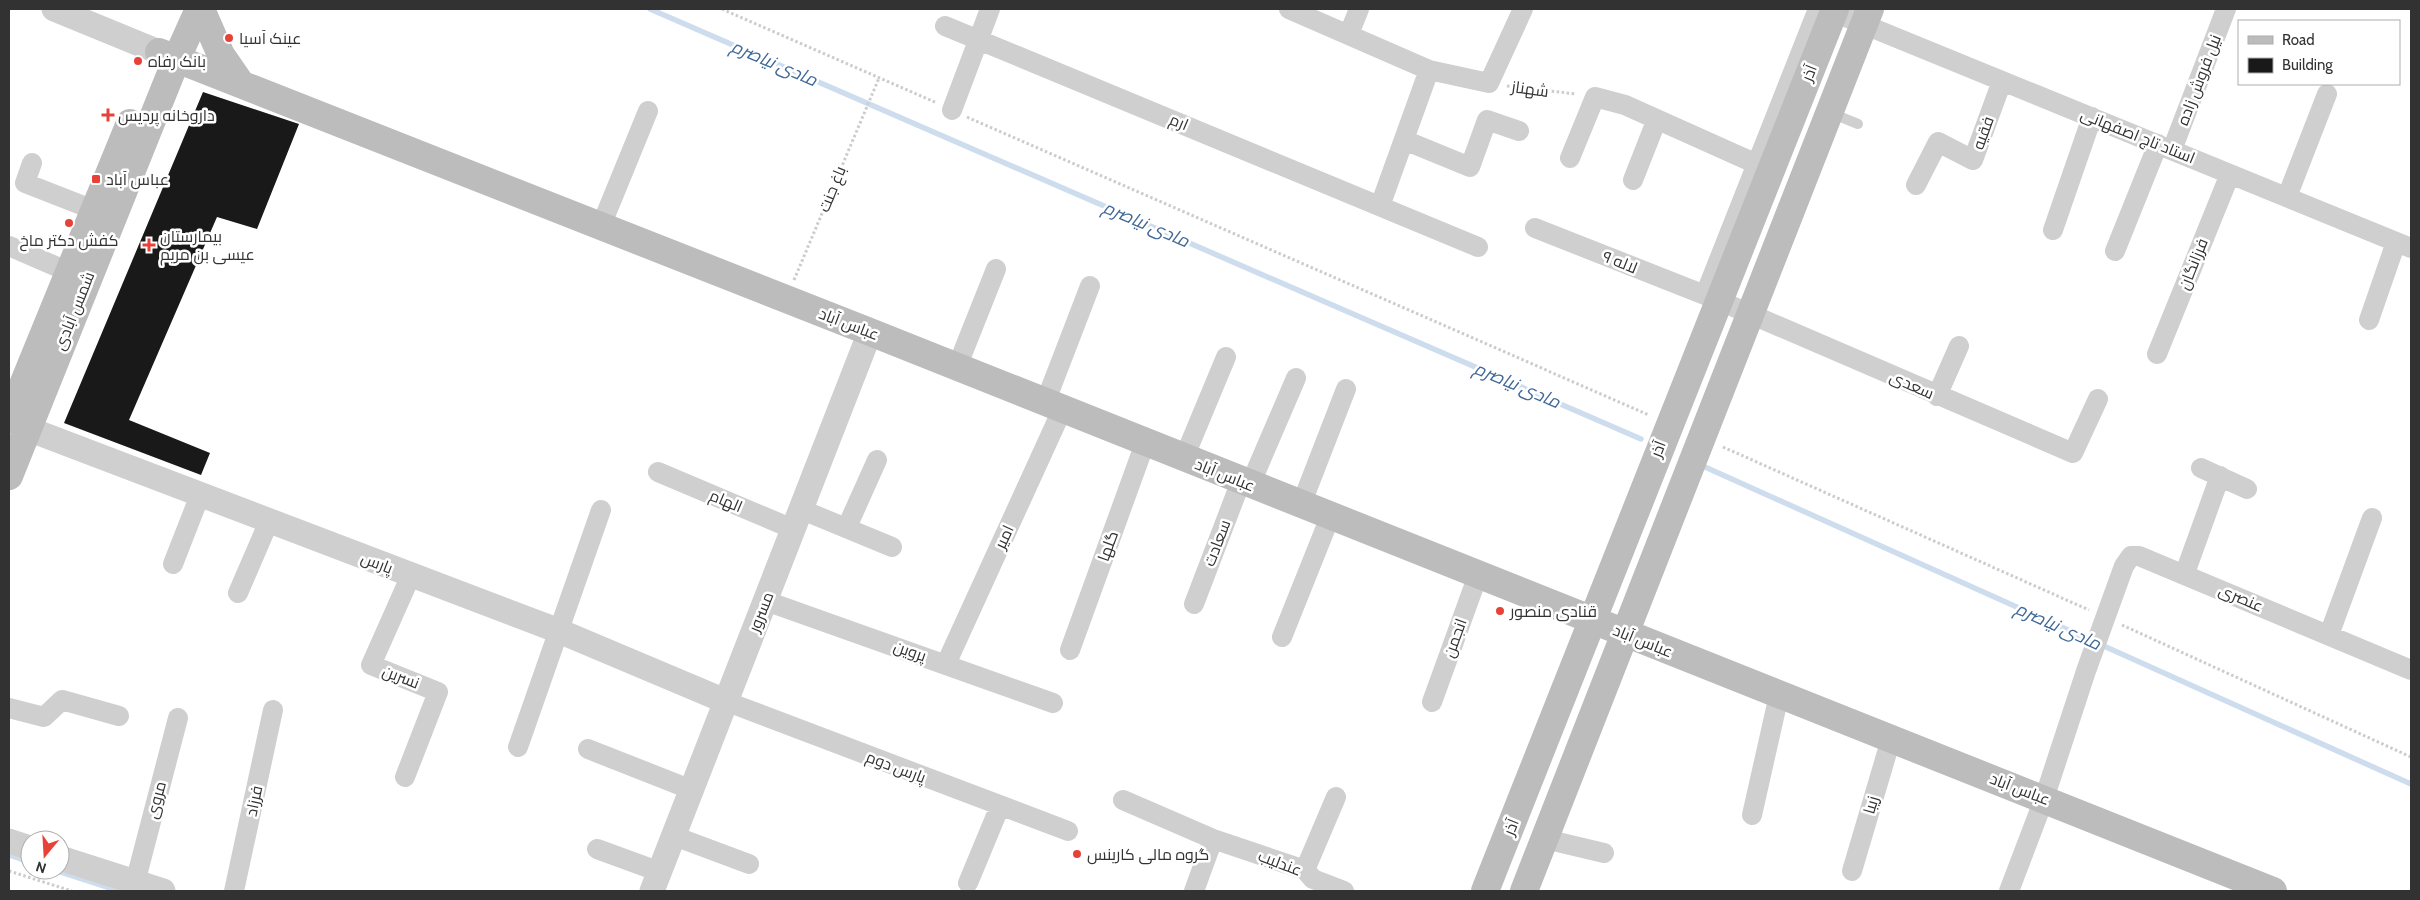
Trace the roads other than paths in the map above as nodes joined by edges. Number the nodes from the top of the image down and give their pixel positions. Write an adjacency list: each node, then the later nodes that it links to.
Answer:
1 (54, 9): 14 (street, عباس آباد)
2 (178, 9): 14 (main road, شمس آبادی)
3 (200, 9): 14 (main road, شمس آبادی); 17 (main road)
4 (990, 9): 13 (street)
5 (1289, 9): 12 (street, شهناز)
6 (1359, 9): 12 (street)
7 (1523, 9): 15 (street, شهناز)
8 (2226, 9): 27 (street, نیل فروش زاده)
9 (1828, 10): 10 (street); 30 (main road, آذر)
10 (1867, 16): 16 (street, استاد تاج اصفهانی); 21 (main road, آذر)
11 (946, 26): 13 (street, ارم)
12 (1348, 34): 15 (street, شهناز)
13 (979, 38): 19 (street); 35 (street, ارم)
14 (168, 55): 17 (main road, عباس آباد); 36 (main road, شمس آبادی); 60 (main road, شمس آبادی)
15 (1429, 70): 26 (street)
16 (2002, 81): 22 (street, استاد تاج اصفهانی); 33 (street, فقیه)
17 (241, 84): 37 (main road, عباس آباد)
18 (2327, 94): 34 (street)
19 (952, 110)
20 (648, 111): 37 (street)
21 (1830, 113): 24 (lane); 48 (main road, آذر)
22 (2092, 118): 27 (street, استاد تاج اصفهانی); 39 (street)
23 (1657, 120): 28 (street); 30 (street); 32 (street)
24 (1858, 124)
25 (1519, 132): 26 (street)
26 (1404, 140): 35 (street)
27 (2165, 147): 31 (street, استاد تاج اصفهانی); 43 (street, نیل فروش زاده)
28 (1570, 158)
29 (32, 162): 36 (street)
30 (1764, 167): 47 (main road, آذر)
31 (2230, 174): 34 (street, استاد تاج اصفهانی); 52 (street, فرزانگان)
32 (1633, 180)
33 (1916, 185)
34 (2287, 197): 40 (street, استاد تاج اصفهانی)
35 (1380, 206): 42 (street, ارم)
36 (94, 210): 45 (main road, شمس آبادی)
37 (602, 226): 50 (main road, عباس آباد)
38 (1535, 228): 47 (street, ۹ لاله)
39 (2053, 230)
40 (2404, 245): 49 (street)
41 (9, 246): 45 (street)
42 (1478, 247)
43 (2115, 251)
44 (996, 269): 54 (street)
45 (69, 272): 60 (main road, شمس آبادی)
46 (1090, 286): 59 (street, امیر)
47 (1712, 298): 48 (street, ۹ لاله); 61 (main road, آذر)
48 (1751, 315): 57 (street, سعدی); 62 (main road, آذر)
49 (2369, 320)
50 (870, 332): 54 (main road, عباس آباد); 77 (street, مسرور)
51 (1959, 346): 57 (street)
52 (2157, 354)
53 (1226, 357): 64 (street)
54 (957, 368): 59 (main road, عباس آباد)
55 (1296, 378): 70 (street, سعادت)
56 (1346, 389): 73 (street)
57 (1937, 396): 58 (street, سعدی)
58 (2098, 400)
59 (1053, 406): 63 (main road, عباس آباد); 94 (street, امیر)
60 (15, 423): 68 (main road, شمس آبادی); 72 (street, پارس)
61 (1668, 424): 62 (main road); 88 (main road, آذر)
62 (1702, 437): 90 (main road, آذر)
63 (1145, 443): 64 (main road, عباس آباد); 93 (street, گلها)
64 (1184, 458): 70 (main road, عباس آباد)
65 (876, 460): 79 (street)
66 (2202, 468): 69 (street)
67 (658, 472): 77 (street, الهام)
68 (9, 476)
69 (2220, 476): 71 (street); 82 (street)
70 (1245, 483): 73 (main road, عباس آباد); 87 (street, سعادت)
71 (2247, 488)
72 (200, 495): 78 (street, پارس); 81 (street)
73 (1301, 505): 75 (main road, عباس آباد)
74 (601, 510): 89 (street)
75 (1330, 517): 83 (main road, عباس آباد); 92 (street)
76 (2372, 518): 91 (street)
77 (797, 519): 79 (street, الهام); 86 (street, مسرور)
78 (269, 521): 84 (street, پارس); 85 (street)
79 (847, 527): 80 (street, الهام)
80 (892, 547)
81 (173, 564)
82 (2184, 573): 91 (street, عنصری); 110 (street, عنصری)
83 (1478, 575): 88 (main road, عباس آباد); 98 (street, انجمن)
84 (411, 576): 89 (street, پارس); 107 (street, نسرین)
85 (238, 593)
86 (766, 601): 94 (street, پروین); 97 (street, مسرور)
87 (1194, 604)
88 (1592, 621): 90 (main road, عباس آباد); 131 (main road, آذر)
89 (559, 631): 97 (street, پارس); 105 (street)
90 (1625, 634): 96 (main road, عباس آباد); 117 (main road, آذر)
91 (2329, 635): 95 (street, عنصری)
92 (1282, 637)
93 (1070, 650)
94 (946, 664): 99 (street, پروین)
95 (2411, 670)
96 (1779, 695): 104 (main road, عباس آباد); 113 (street)
97 (725, 701): 108 (street, مسرور); 112 (street, پارس دوم)
98 (1432, 702)
99 (1053, 703)
100 (9, 708): 102 (street)
101 (273, 710): 128 (street, فرزاد)
102 (119, 716)
103 (178, 718): 125 (street, مروی)
104 (1890, 739): 110 (main road, عباس آباد); 122 (street, زیبا)
105 (518, 747)
106 (588, 749): 108 (street)
107 (406, 778)
108 (692, 790): 115 (street, مسرور)
109 (1336, 797): 123 (street)
110 (2044, 799): 133 (street); 134 (main road, عباس آباد)
111 (1123, 800): 116 (street, عندلیب)
112 (1000, 806): 114 (street, پارس دوم); 126 (street)
113 (1752, 815)
114 (1068, 831)
115 (674, 836): 121 (street); 124 (street, مسرور)
116 (1213, 839): 123 (street, عندلیب); 129 (street)
117 (1545, 839): 119 (street); 132 (main road, آذر)
118 (597, 849): 124 (street)
119 (1604, 853)
120 (70, 861): 125 (street)
121 (750, 864)
122 (1852, 871)
123 (1308, 880): 130 (street, عندلیب)
124 (656, 882)
125 (135, 883): 127 (street)
126 (968, 883)
127 (163, 891)
128 (234, 891)
129 (1194, 891)
130 (1344, 891)
131 (1485, 891)
132 (1524, 891)
133 (2009, 891)
134 (2273, 891)

